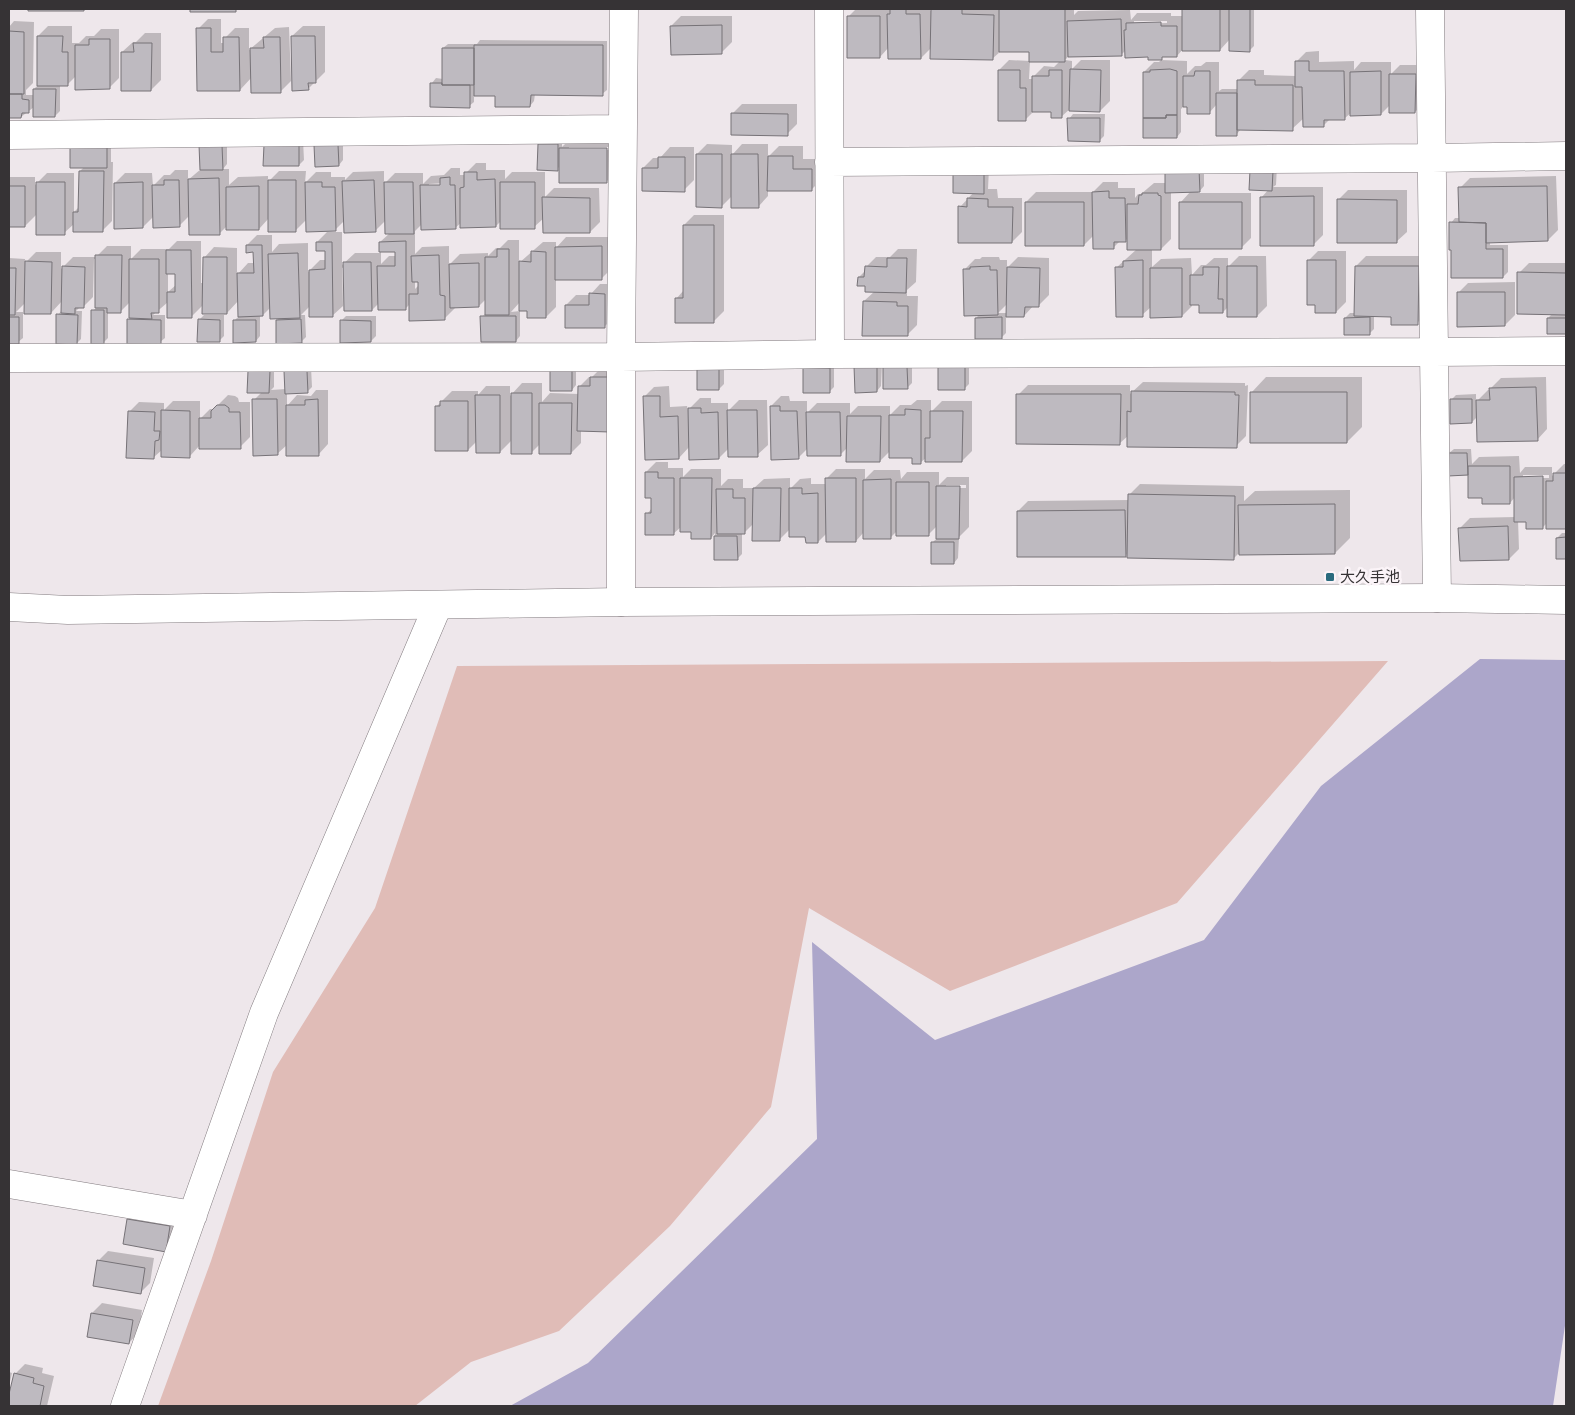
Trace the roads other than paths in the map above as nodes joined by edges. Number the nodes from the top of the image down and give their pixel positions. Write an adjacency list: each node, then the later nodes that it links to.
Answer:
1 (624, 9): 4 (street)
2 (829, 9): 8 (street)
3 (1430, 9): 7 (street)
4 (623, 129): 5 (street); 13 (street)
5 (9, 135)
6 (1566, 156): 7 (street)
7 (1432, 158): 8 (street); 10 (street)
8 (829, 162): 11 (street)
9 (1566, 351): 10 (street)
10 (1434, 352): 11 (street); 14 (street)
11 (830, 354): 13 (street)
12 (9, 358): 13 (street)
13 (621, 358): 16 (street)
14 (1438, 598): 15 (street); 16 (street)
15 (1566, 600)
16 (621, 602): 17 (street)
17 (438, 605): 18 (street); 20 (street)
18 (9, 607)
19 (9, 1184): 20 (street)
20 (193, 1215): 21 (street)
21 (124, 1406)

